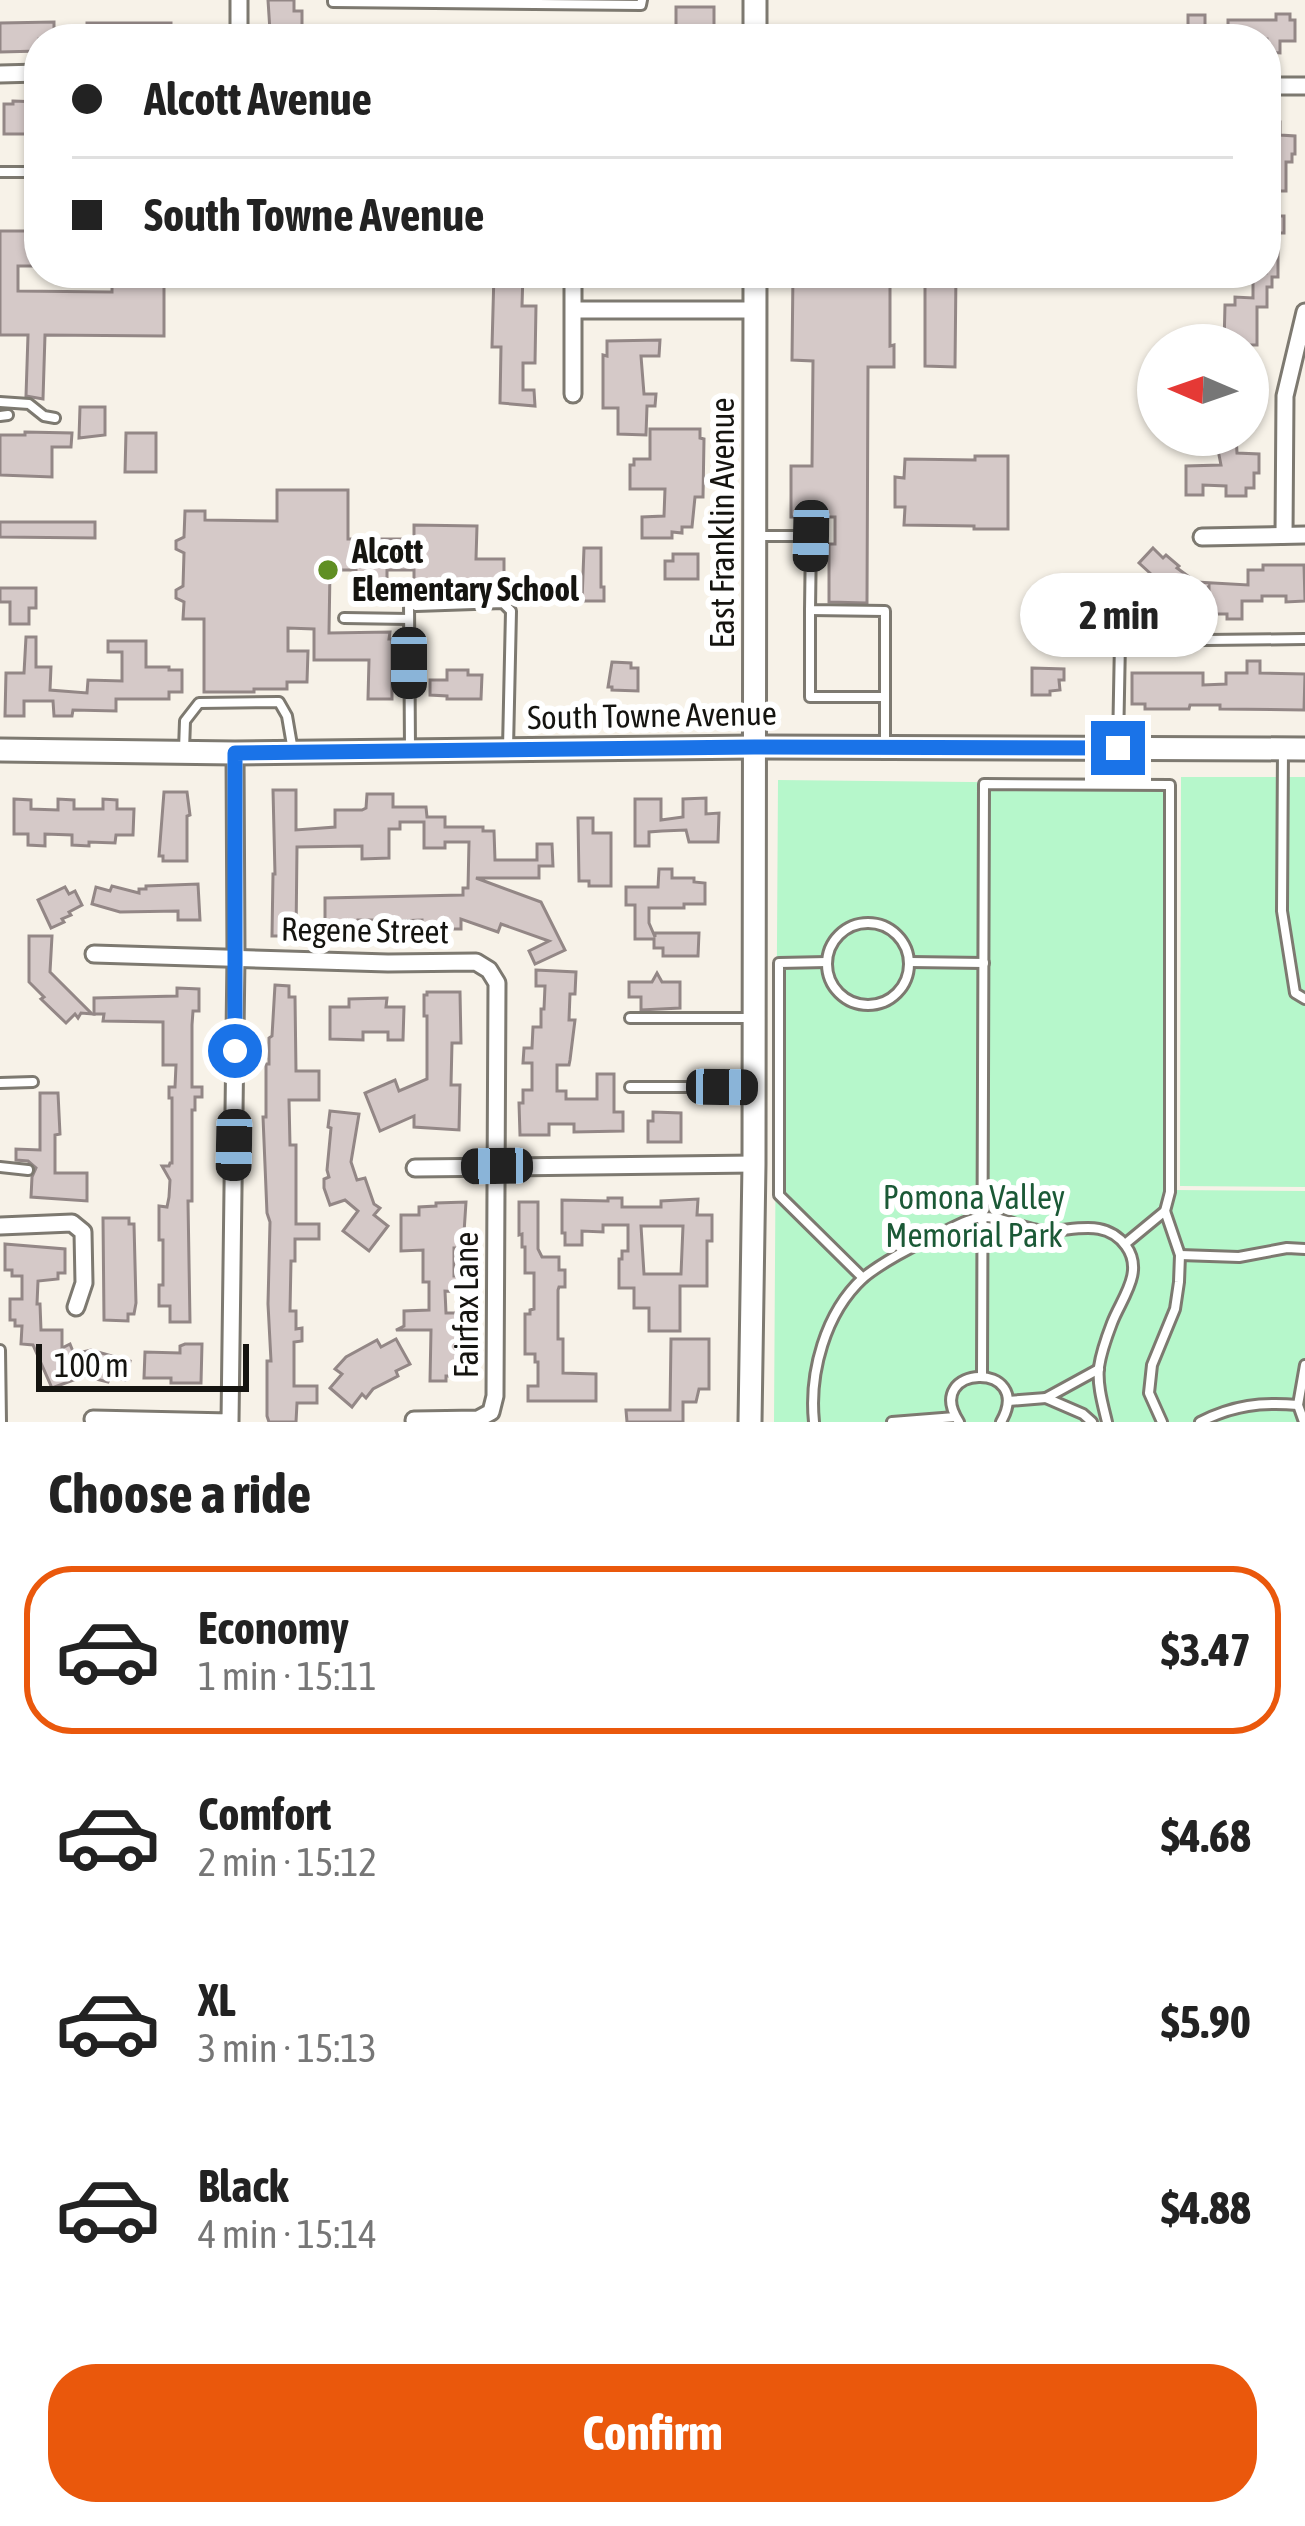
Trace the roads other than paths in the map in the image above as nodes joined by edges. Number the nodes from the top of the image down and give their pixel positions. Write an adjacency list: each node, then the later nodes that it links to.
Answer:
1 (333, 0): 2 (lane)
2 (642, 0)
3 (574, 288): 5 (street)
4 (755, 288): 6 (street, East Franklin Avenue)
5 (575, 310): 6 (street); 8 (street)
6 (755, 310): 13 (street, East Franklin Avenue)
7 (1305, 312): 11 (street)
8 (573, 394)
9 (0, 402): 10 (lane)
10 (56, 418)
11 (1284, 535): 12 (street); 14 (street)
12 (1305, 535)
13 (754, 536): 15 (lane); 20 (street, East Franklin Avenue)
14 (1202, 537)
15 (810, 610): 19 (lane); 19 (lane)
16 (344, 619): 17 (lane)
17 (409, 619): 25 (lane); 26 (lane)
18 (1305, 639): 22 (lane)
19 (884, 697): 21 (lane)
20 (754, 747): 21 (street, South Towne Avenue); 25 (street, South Towne Avenue); 38 (street, East Franklin Avenue)
21 (885, 747): 22 (street, South Towne Avenue)
22 (1118, 748): 23 (street, South Towne Avenue)
23 (1294, 749): 36 (lane)
24 (0, 750): 27 (street, South Towne Avenue)
25 (508, 750): 26 (street, South Towne Avenue)
26 (410, 751): 28 (street, South Towne Avenue)
27 (184, 752): 28 (lane); 29 (street, South Towne Avenue)
28 (294, 752): 29 (street, South Towne Avenue)
29 (235, 753): 31 (street)
30 (94, 954): 31 (street, Regene Street)
31 (236, 957): 35 (street, Regene Street); 69 (street)
32 (827, 962): 33 (lane); 33 (lane); 54 (lane)
33 (910, 962): 34 (lane)
34 (984, 962): 48 (lane); 49 (lane)
35 (489, 970): 44 (street, Fairfax Lane)
36 (1305, 1000)
37 (630, 1018): 38 (lane)
38 (754, 1018): 42 (street, East Franklin Avenue)
39 (33, 1082): 40 (lane)
40 (0, 1083)
41 (630, 1087): 42 (lane)
42 (754, 1088): 43 (street, East Franklin Avenue)
43 (754, 1164): 44 (street); 70 (street, East Franklin Avenue)
44 (497, 1166): 46 (street); 64 (street, Fairfax Lane)
45 (0, 1167): 47 (lane)
46 (415, 1168)
47 (28, 1170)
48 (1165, 1211): 51 (lane); 53 (lane)
49 (984, 1216): 51 (lane); 54 (lane); 59 (lane)
50 (0, 1226): 55 (street)
51 (1124, 1244): 58 (lane)
52 (1305, 1249): 53 (lane)
53 (1180, 1255): 75 (lane)
54 (863, 1278): 71 (lane)
55 (76, 1307)
56 (0, 1350): 68 (lane)
57 (1305, 1365): 62 (lane)
58 (1099, 1369): 60 (lane); 74 (lane)
59 (982, 1375): 61 (lane); 66 (lane)
60 (1046, 1398): 61 (lane); 73 (lane)
61 (1008, 1400): 67 (lane)
62 (1298, 1405): 76 (lane); 77 (lane)
63 (93, 1419): 69 (street)
64 (478, 1419): 65 (street)
65 (414, 1420)
66 (957, 1420): 72 (lane)
67 (1004, 1421)
68 (1, 1422)
69 (230, 1422)
70 (750, 1422)
71 (814, 1422)
72 (892, 1422)
73 (1092, 1422)
74 (1107, 1422)
75 (1162, 1422)
76 (1200, 1422)
77 (1304, 1422)

